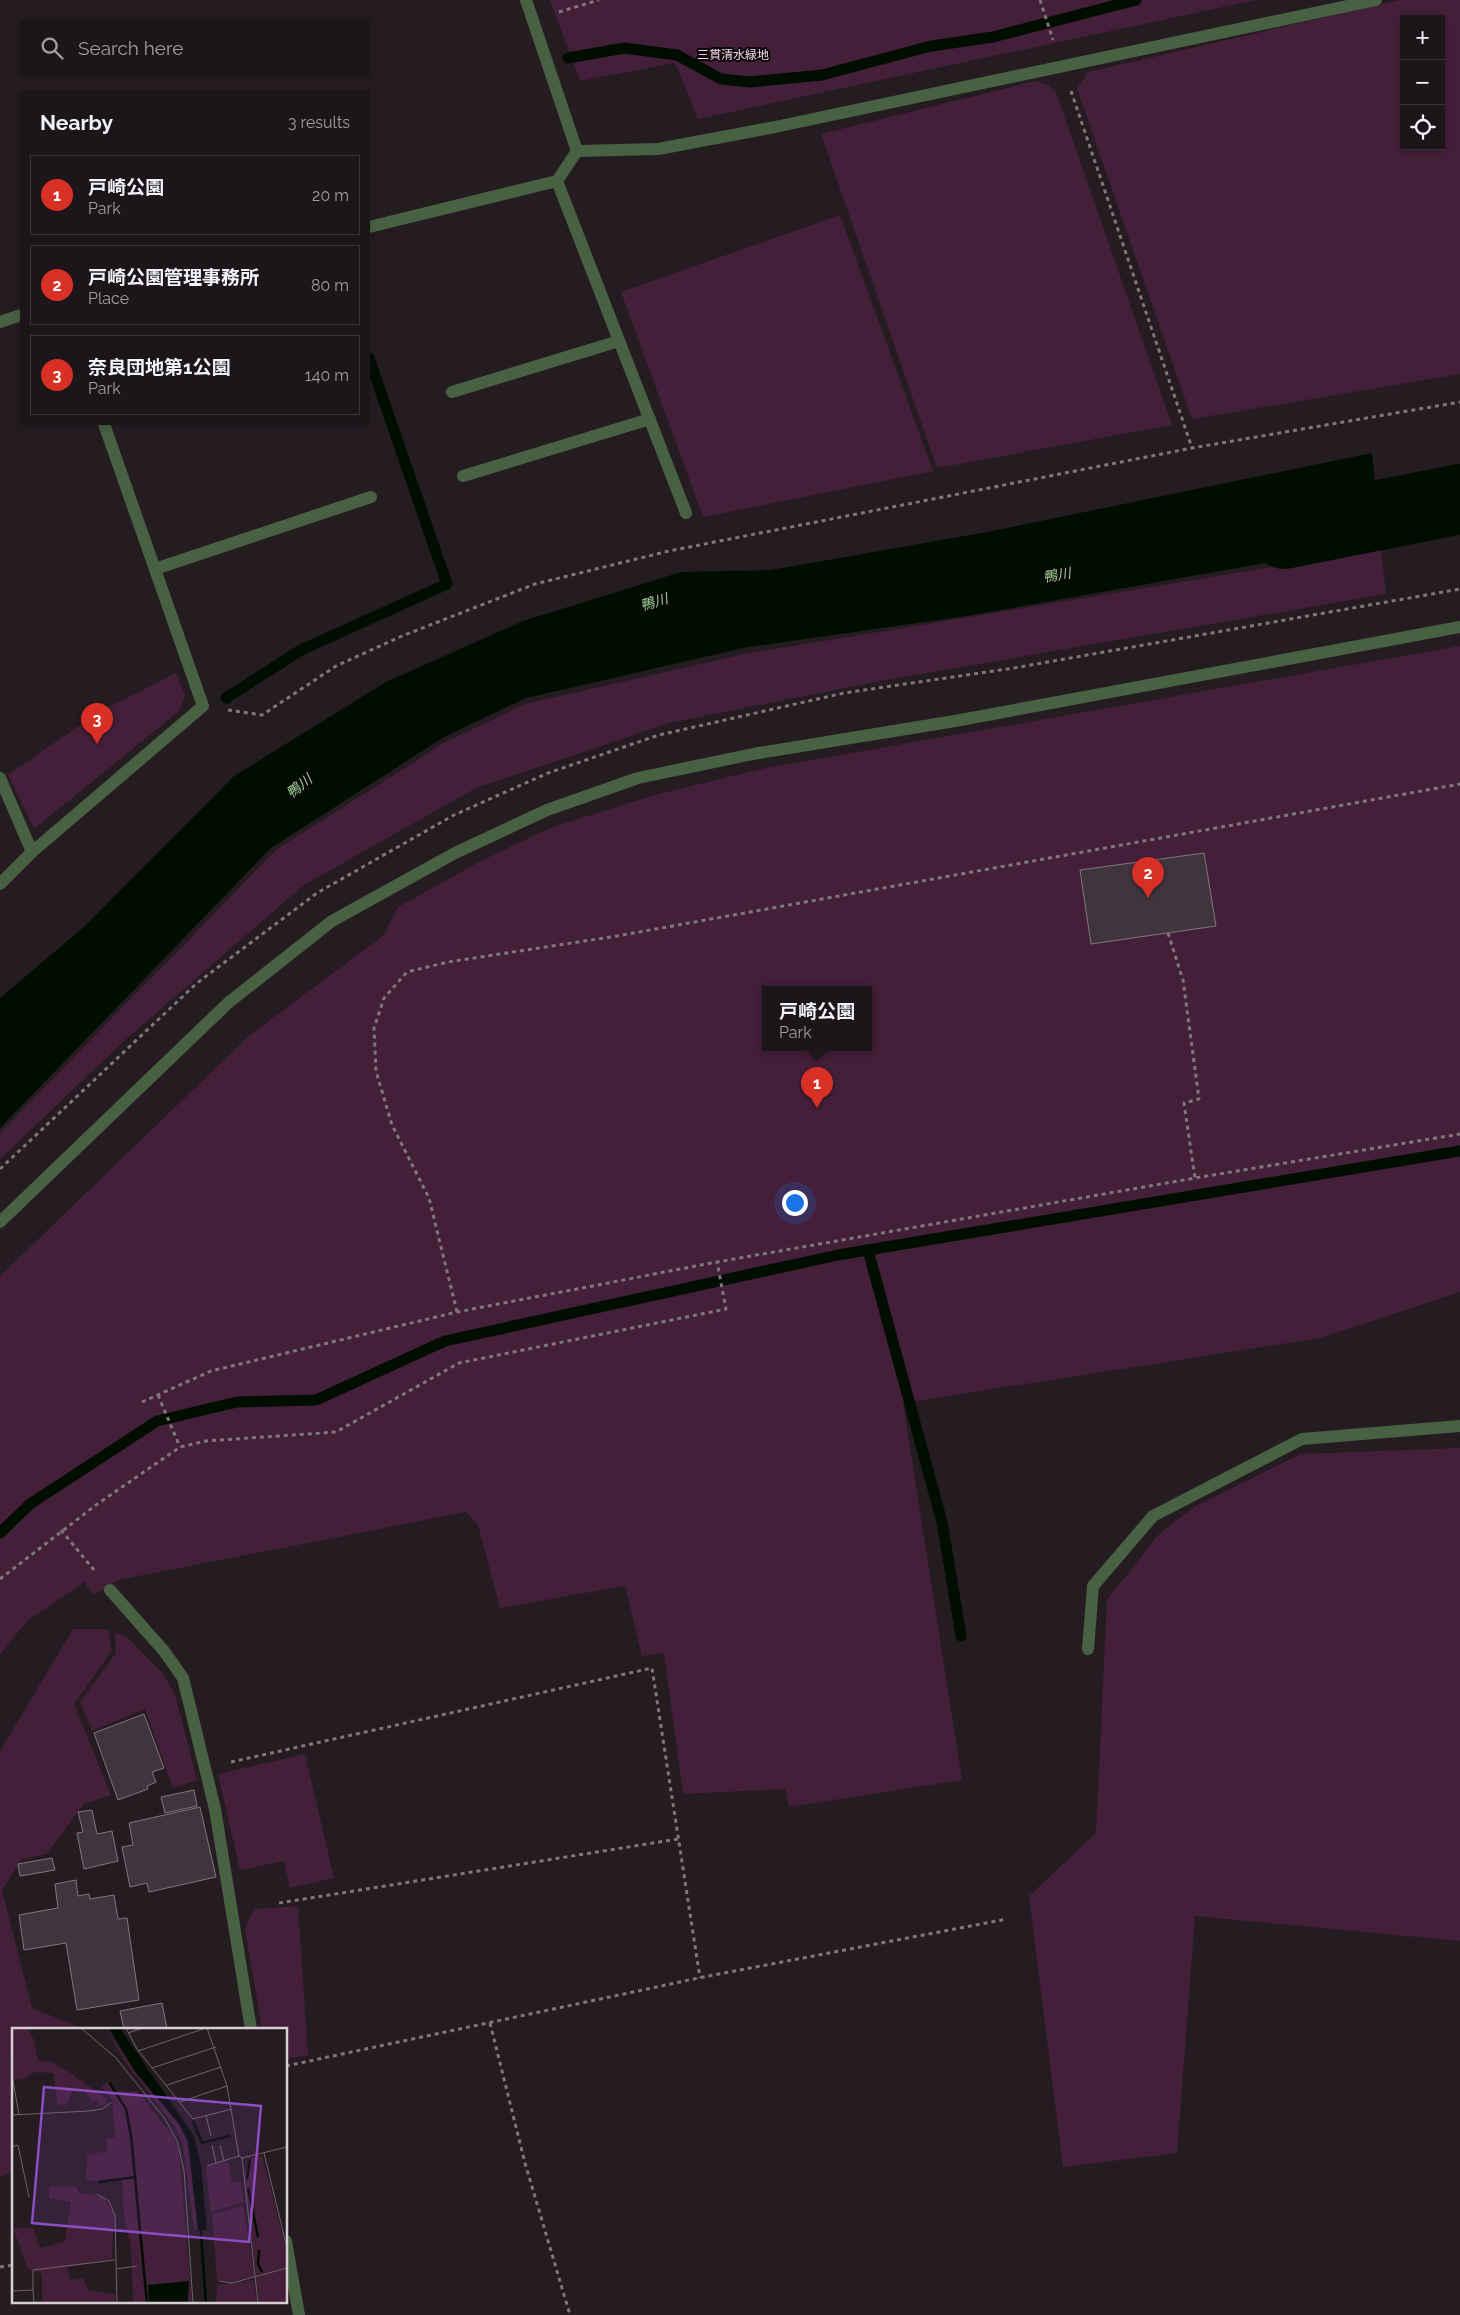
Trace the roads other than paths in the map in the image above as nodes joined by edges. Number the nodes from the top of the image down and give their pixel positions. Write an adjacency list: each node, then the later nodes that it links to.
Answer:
1 (526, 0): 3 (street)
2 (1376, 0): 3 (street)
3 (577, 151): 4 (street)
4 (557, 181): 5 (street); 8 (street)
5 (370, 227)
6 (20, 315): 7 (street)
7 (0, 322)
8 (619, 341): 9 (street); 10 (street)
9 (452, 392)
10 (650, 419): 12 (street); 14 (street)
11 (104, 425): 15 (street)
12 (463, 476)
13 (371, 497): 15 (street)
14 (686, 513)
15 (155, 569): 18 (street)
16 (1460, 626): 20 (street)
17 (0, 778): 18 (street)
18 (32, 852): 19 (street)
19 (0, 884)
20 (0, 1222)
21 (1460, 1426): 23 (street)
22 (110, 1590): 24 (street)
23 (1088, 1649)
24 (251, 2028)
25 (288, 2253): 26 (street)
26 (298, 2315)

